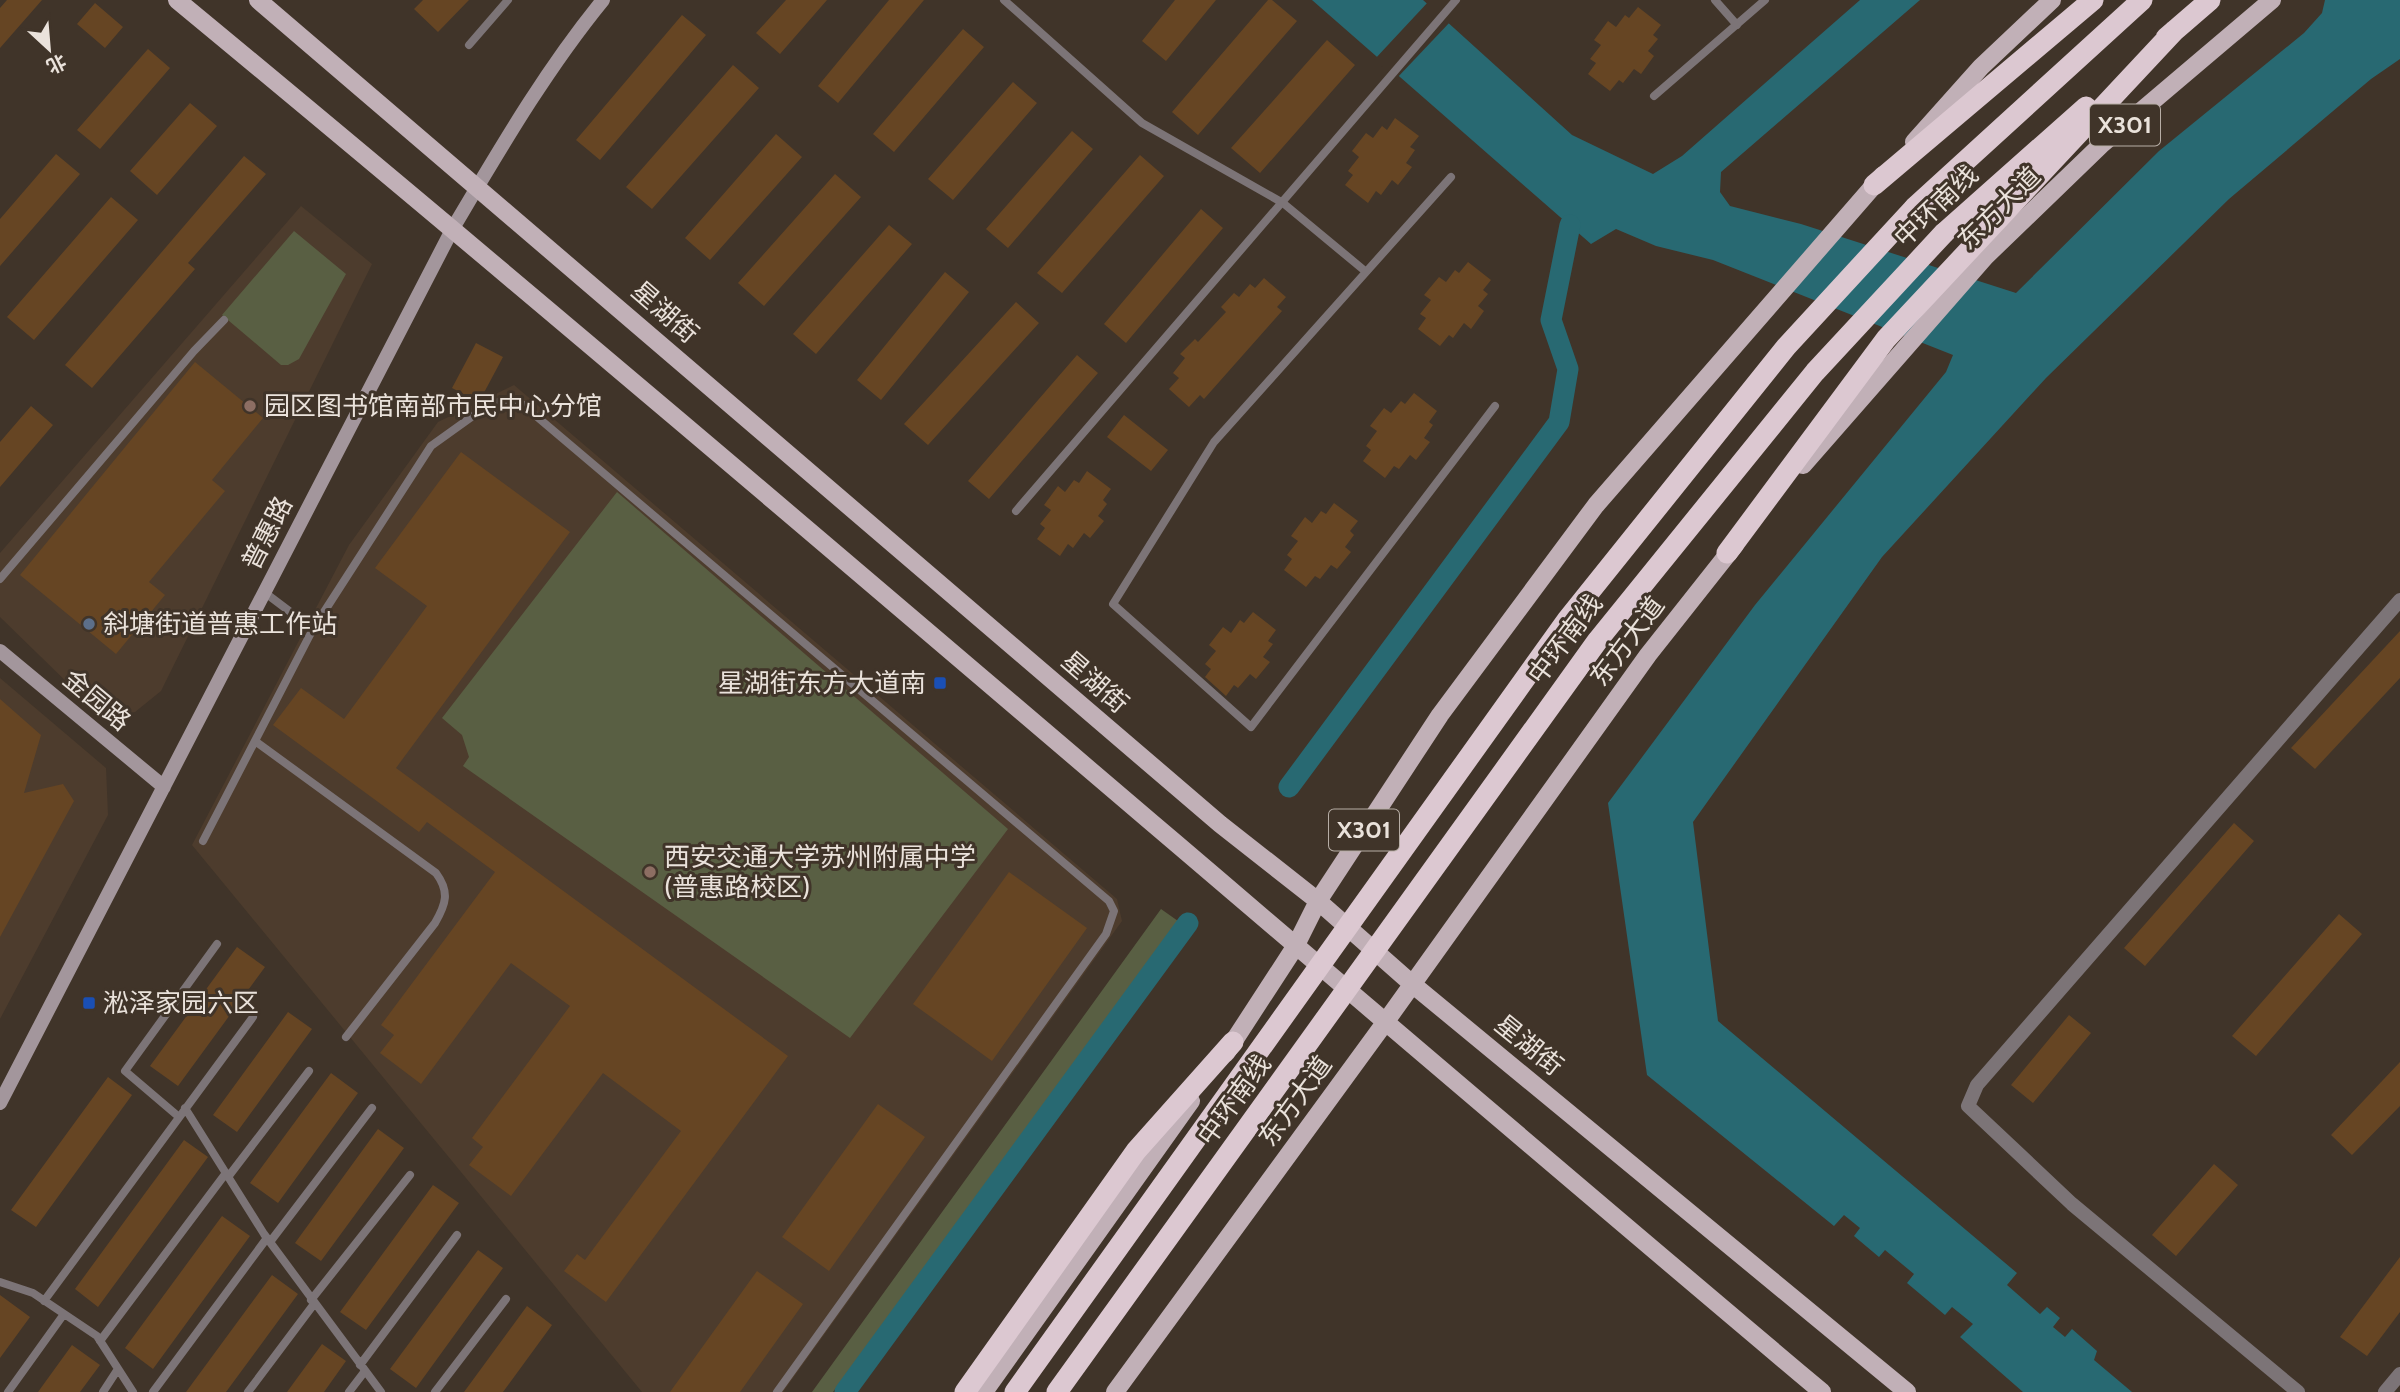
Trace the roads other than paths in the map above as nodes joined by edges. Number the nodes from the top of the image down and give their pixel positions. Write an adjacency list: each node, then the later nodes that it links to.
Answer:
1 (177, 0): 22 (main road)
2 (258, 0): 20 (main road, 星湖街)
3 (508, 0): 16 (lane)
4 (603, 0): 20 (main road, 普惠路)
5 (1004, 0): 21 (lane)
6 (1715, 0): 14 (lane)
7 (1765, 0): 14 (lane)
8 (2052, 0): 19 (main road, X301)
9 (2093, 0): 19 (highway)
10 (2142, 0): 73 (highway, 中环南线, bridge)
11 (2210, 0): 15 (highway, 中环南线)
12 (2272, 0): 27 (main road, 东方大道 / X301)
13 (1454, 3): 21 (lane)
14 (1737, 25): 17 (lane)
15 (2175, 30): 27 (highway); 74 (highway, 中环南线, bridge)
16 (469, 46)
17 (1654, 96)
18 (1451, 177): 23 (lane)
19 (1874, 185): 36 (main road, X301)
20 (478, 186): 22 (main road, 普惠路); 36 (main road, 星湖街)
21 (1283, 203): 23 (lane); 26 (lane)
22 (453, 228): 29 (main road, 普惠路); 38 (main road)
23 (1365, 271): 25 (lane)
24 (224, 320): 28 (lane)
25 (1495, 406)
26 (1016, 511)
27 (1727, 553): 39 (main road, 东方大道 / X301)
28 (0, 579)
29 (264, 592): 31 (lane); 34 (main road, 普惠路)
30 (2400, 600): 78 (street)
31 (313, 629): 33 (lane); 70 (lane)
32 (0, 651): 34 (main road, 金园路)
33 (255, 741): 35 (lane); 42 (lane)
34 (164, 787): 45 (main road, 普惠路)
35 (203, 841)
36 (1318, 901): 38 (main road, X301); 39 (main road, 星湖街)
37 (217, 944): 48 (lane)
38 (1294, 947): 41 (main road); 43 (main road, X301)
39 (1412, 983): 41 (main road, 东方大道 / X301); 77 (main road, 星湖街)
40 (253, 1017): 46 (lane)
41 (1384, 1024): 75 (main road, 东方大道 / X301); 76 (main road)
42 (346, 1037)
43 (1233, 1042): 71 (highway); 72 (main road, X301)
44 (309, 1071): 49 (lane)
45 (0, 1103)
46 (185, 1108): 48 (lane); 49 (lane)
47 (372, 1108): 52 (lane)
48 (179, 1116): 55 (lane)
49 (227, 1175): 52 (lane); 58 (lane)
50 (410, 1175): 56 (lane)
51 (457, 1235): 59 (lane)
52 (268, 1240): 56 (lane); 65 (lane)
53 (0, 1282): 55 (lane)
54 (506, 1299): 69 (lane)
55 (44, 1301): 57 (lane)
56 (313, 1302): 59 (lane); 66 (lane)
57 (64, 1314): 58 (lane); 62 (lane)
58 (100, 1341): 60 (lane)
59 (363, 1368): 67 (lane); 68 (lane)
60 (118, 1369): 63 (lane); 64 (lane)
61 (2400, 1374): 79 (street)
62 (8, 1392)
63 (103, 1392)
64 (133, 1392)
65 (153, 1392)
66 (248, 1392)
67 (349, 1392)
68 (381, 1392)
69 (435, 1392)
70 (777, 1392)
71 (965, 1392)
72 (984, 1392)
73 (1015, 1392)
74 (1057, 1392)
75 (1115, 1392)
76 (1822, 1392)
77 (1907, 1392)
78 (2298, 1392)
79 (2385, 1392)

